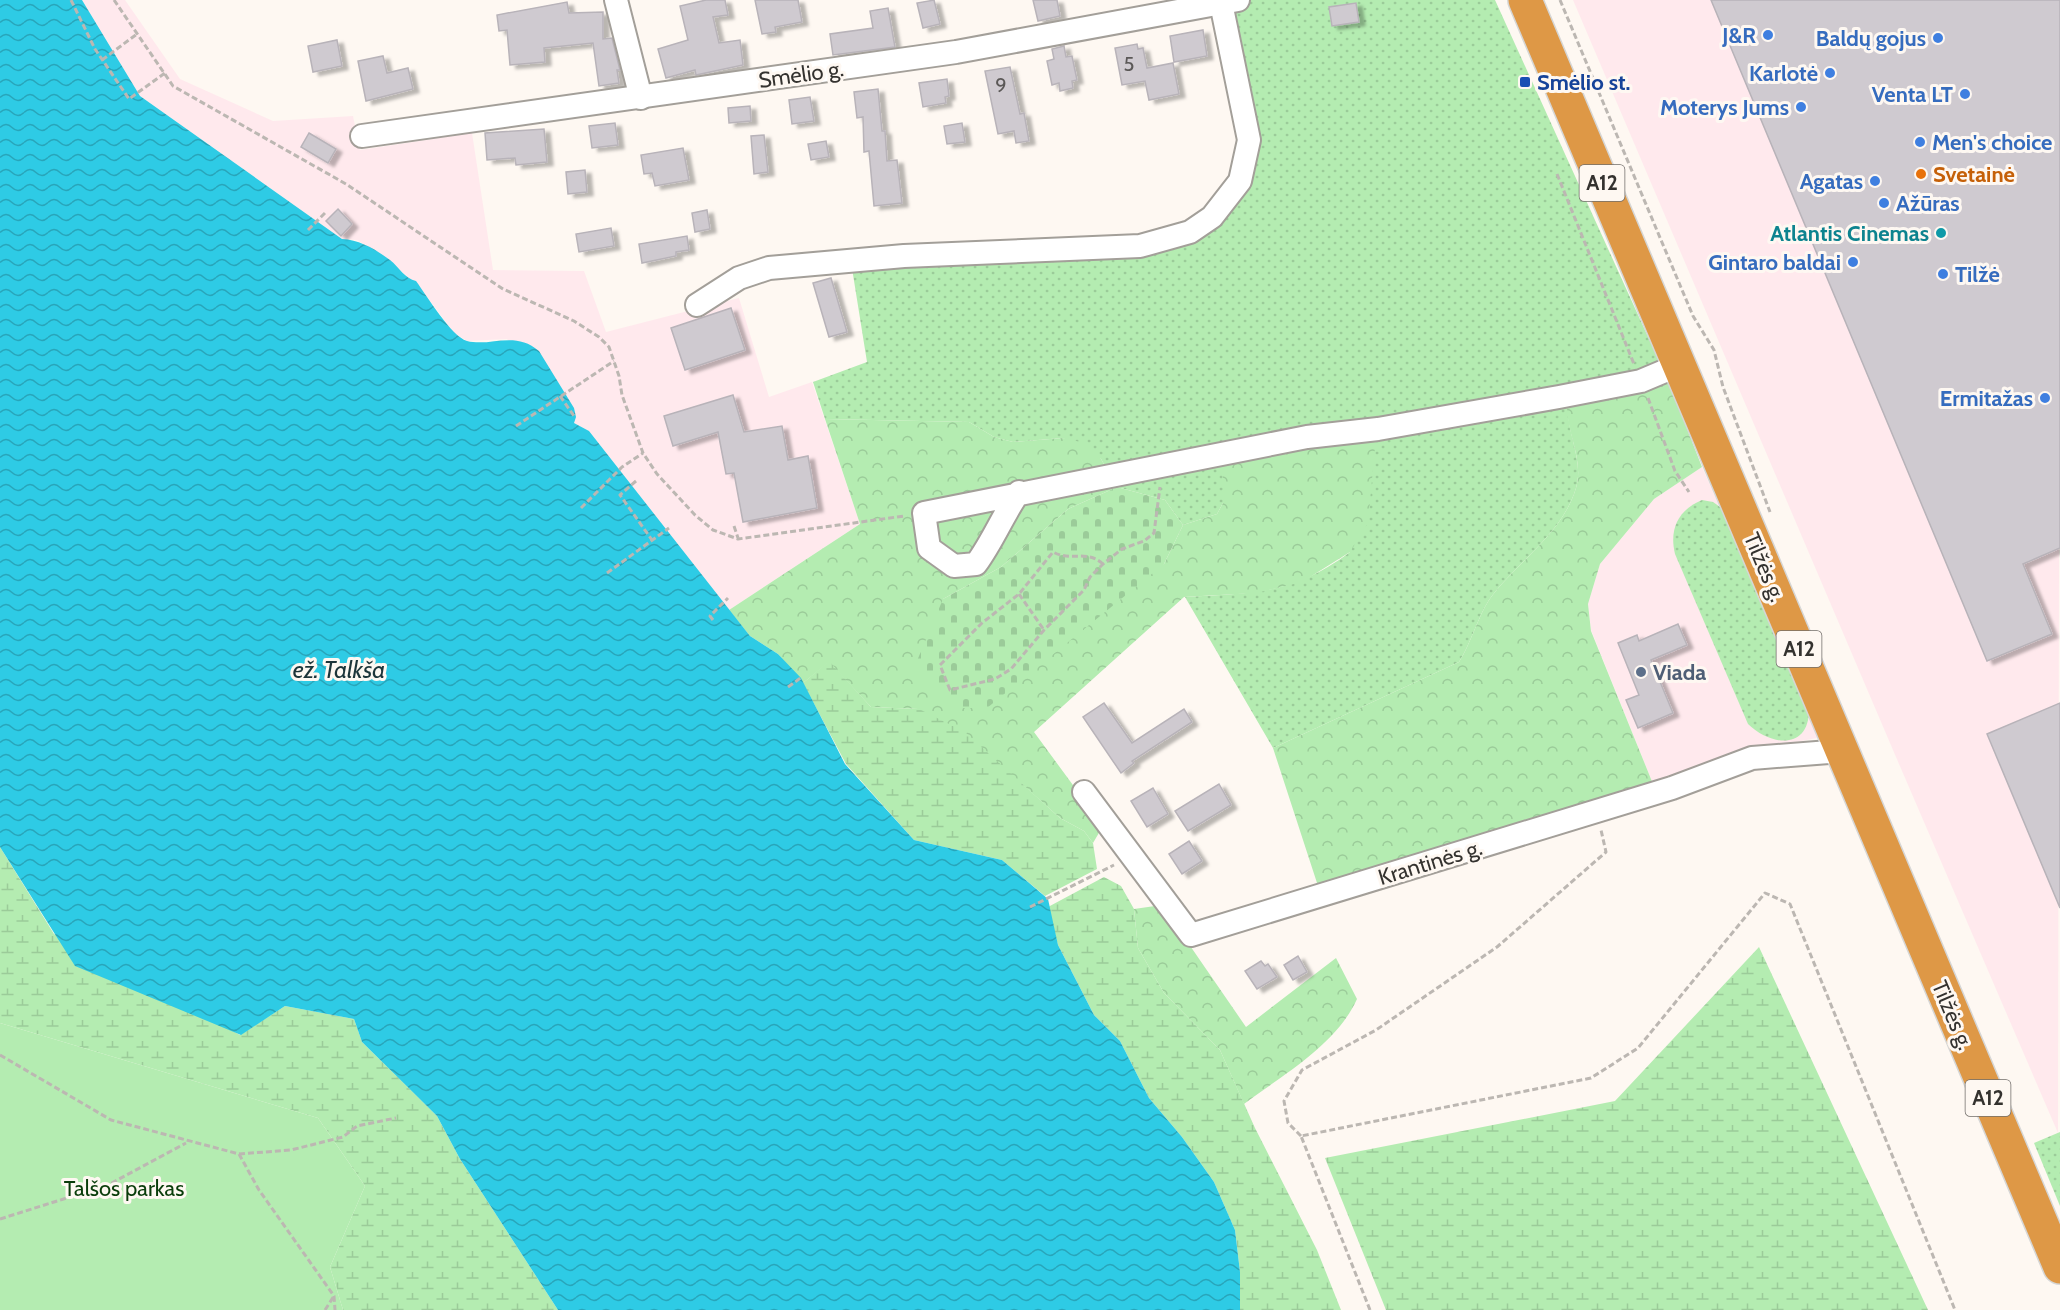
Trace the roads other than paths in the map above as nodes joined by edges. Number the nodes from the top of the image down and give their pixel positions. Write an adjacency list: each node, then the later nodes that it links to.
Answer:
1 (616, 0): 4 (street)
2 (1525, 0): 7 (highway, Tilžės g. / A12)
3 (1229, 1): 4 (street, Smėlio g.); 6 (street)
4 (640, 98): 5 (street, Smėlio g.)
5 (362, 136)
6 (697, 304)
7 (1679, 365): 8 (street); 9 (highway, Tilžės g. / A12)
8 (1019, 492): 8 (street)
9 (1842, 751): 10 (street, Krantinės g.); 11 (highway, Tilžės g. / A12)
10 (1084, 792)
11 (2060, 1267)

